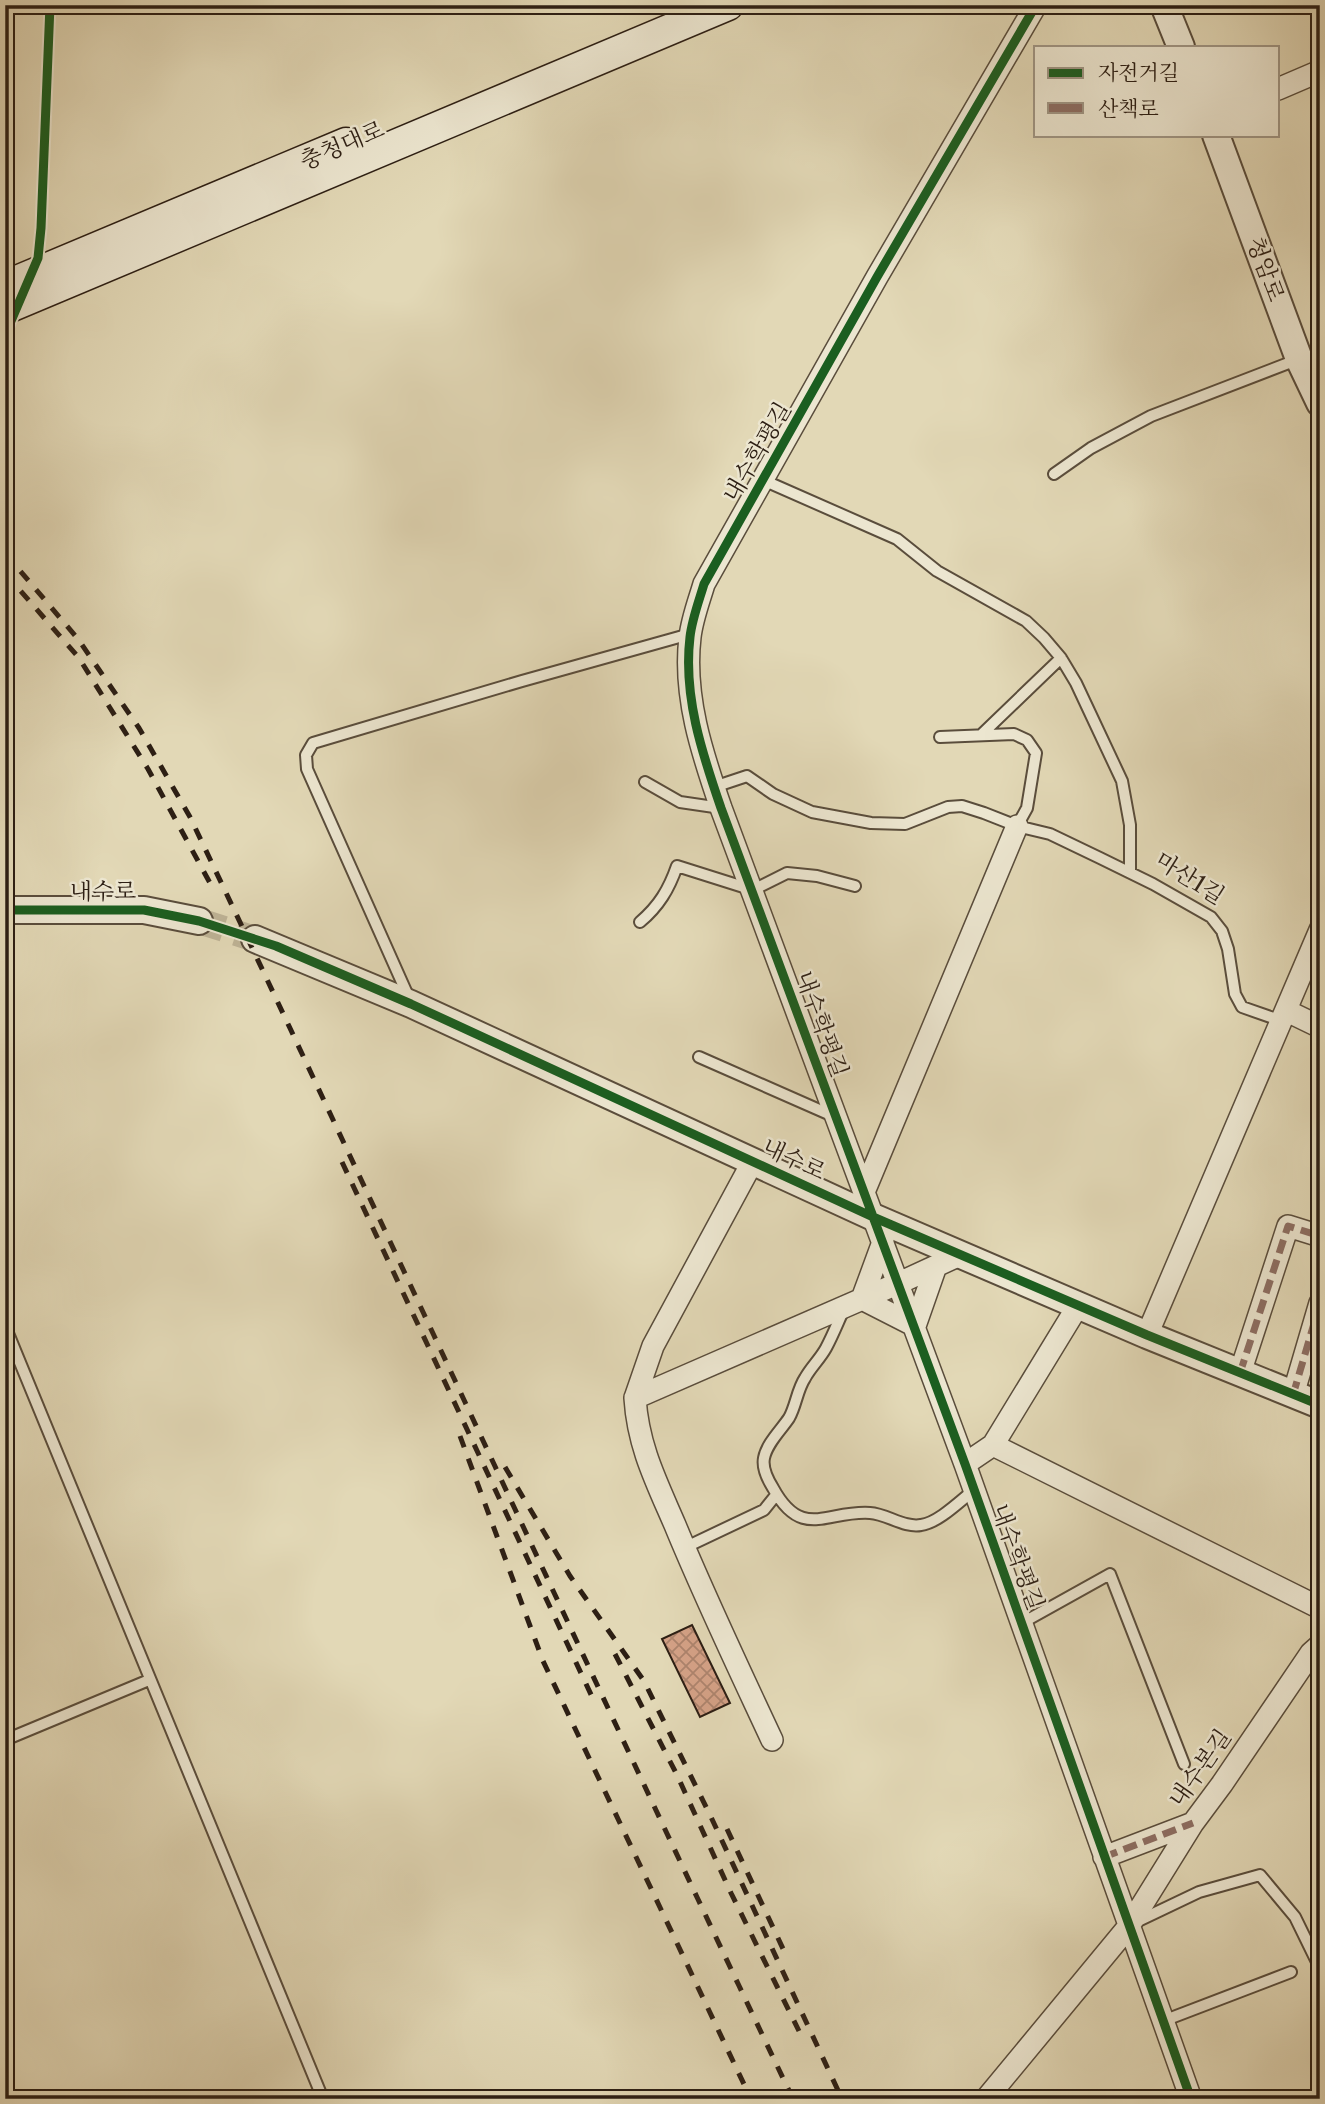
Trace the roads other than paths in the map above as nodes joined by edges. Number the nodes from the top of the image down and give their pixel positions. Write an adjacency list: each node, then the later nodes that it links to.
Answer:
1 (680, 5): 9 (main road, 충청대로)
2 (728, 5): 9 (main road, 충청대로)
3 (1036, 5): 15 (street, 내수학평길)
4 (1164, 5): 5 (street)
5 (1181, 46)
6 (1320, 71): 7 (street)
7 (1280, 88)
8 (1216, 136): 12 (street, 청암로)
9 (147, 238): 10 (main road, 충청대로); 11 (main road)
10 (5, 286)
11 (5, 309)
12 (1299, 359): 13 (street, 청암로); 14 (lane)
13 (1320, 403)
14 (1054, 474)
15 (764, 480): 16 (street, 내수학평길); 17 (lane, 내수학평길)
16 (690, 634): 21 (street, 내수학평길); 32 (lane)
17 (1061, 657): 18 (lane); 24 (lane, 내수학평길)
18 (982, 734): 19 (lane); 23 (lane)
19 (940, 737)
20 (645, 782): 22 (lane)
21 (714, 787): 22 (street, 내수학평길); 23 (lane)
22 (721, 808): 26 (street, 내수학평길)
23 (1017, 826): 24 (lane, 마산1길); 38 (street)
24 (1130, 872): 33 (lane, 마산1길)
25 (855, 886): 26 (lane)
26 (753, 890): 29 (lane); 36 (street, 내수학평길)
27 (5, 910): 28 (street, 내수로)
28 (200, 921)
29 (640, 922)
30 (1320, 930): 33 (street)
31 (255, 939): 32 (street, 내수로)
32 (411, 1004): 37 (street, 내수로)
33 (1284, 1016): 34 (street); 49 (street)
34 (1320, 1027)
35 (699, 1056): 36 (lane)
36 (836, 1118): 38 (street, 내수학평길)
37 (753, 1161): 38 (street, 내수로); 52 (street, 내수로)
38 (869, 1204): 40 (street, 내수학평길); 41 (street, 내수로)
39 (1320, 1236): 50 (street)
40 (883, 1242): 43 (street, 내수학평길); 44 (street)
41 (962, 1254): 42 (street); 46 (street, 내수로)
42 (936, 1266): 43 (street); 48 (street)
43 (899, 1283): 44 (street); 48 (street, 내수학평길)
44 (854, 1303): 48 (street); 52 (street); 57 (lane, 내수학평길)
45 (1320, 1303): 51 (street)
46 (1079, 1304): 49 (street, 내수로); 54 (street)
47 (5, 1326): 62 (lane)
48 (915, 1326): 55 (street, 내수학평길)
49 (1147, 1335): 50 (street, 내수로)
50 (1240, 1373): 51 (street, 내수로)
51 (1293, 1395): 53 (street, 내수로)
52 (635, 1398): 58 (street)
53 (1320, 1405)
54 (993, 1446): 55 (street); 59 (street)
55 (965, 1464): 56 (street, 내수학평길)
56 (974, 1490): 57 (lane, 내수학평길); 60 (street, 내수학평길)
57 (776, 1495): 58 (lane)
58 (684, 1548): 64 (street)
59 (1320, 1608)
60 (1022, 1623): 65 (lane); 67 (street, 내수학평길)
61 (1320, 1645): 66 (street, 내수본길)
62 (149, 1680): 63 (lane); 72 (lane)
63 (5, 1740)
64 (772, 1740)
65 (1184, 1763)
66 (1193, 1823): 67 (street); 68 (street, 내수본길)
67 (1104, 1857): 68 (street, 내수학평길)
68 (1129, 1926): 69 (lane, 내수본길); 71 (street, 내수학평길); 73 (street, 내수본길)
69 (1317, 1962)
70 (1291, 1972): 71 (lane)
71 (1163, 2021): 74 (street, 내수학평길)
72 (323, 2099)
73 (986, 2099)
74 (1191, 2099)

